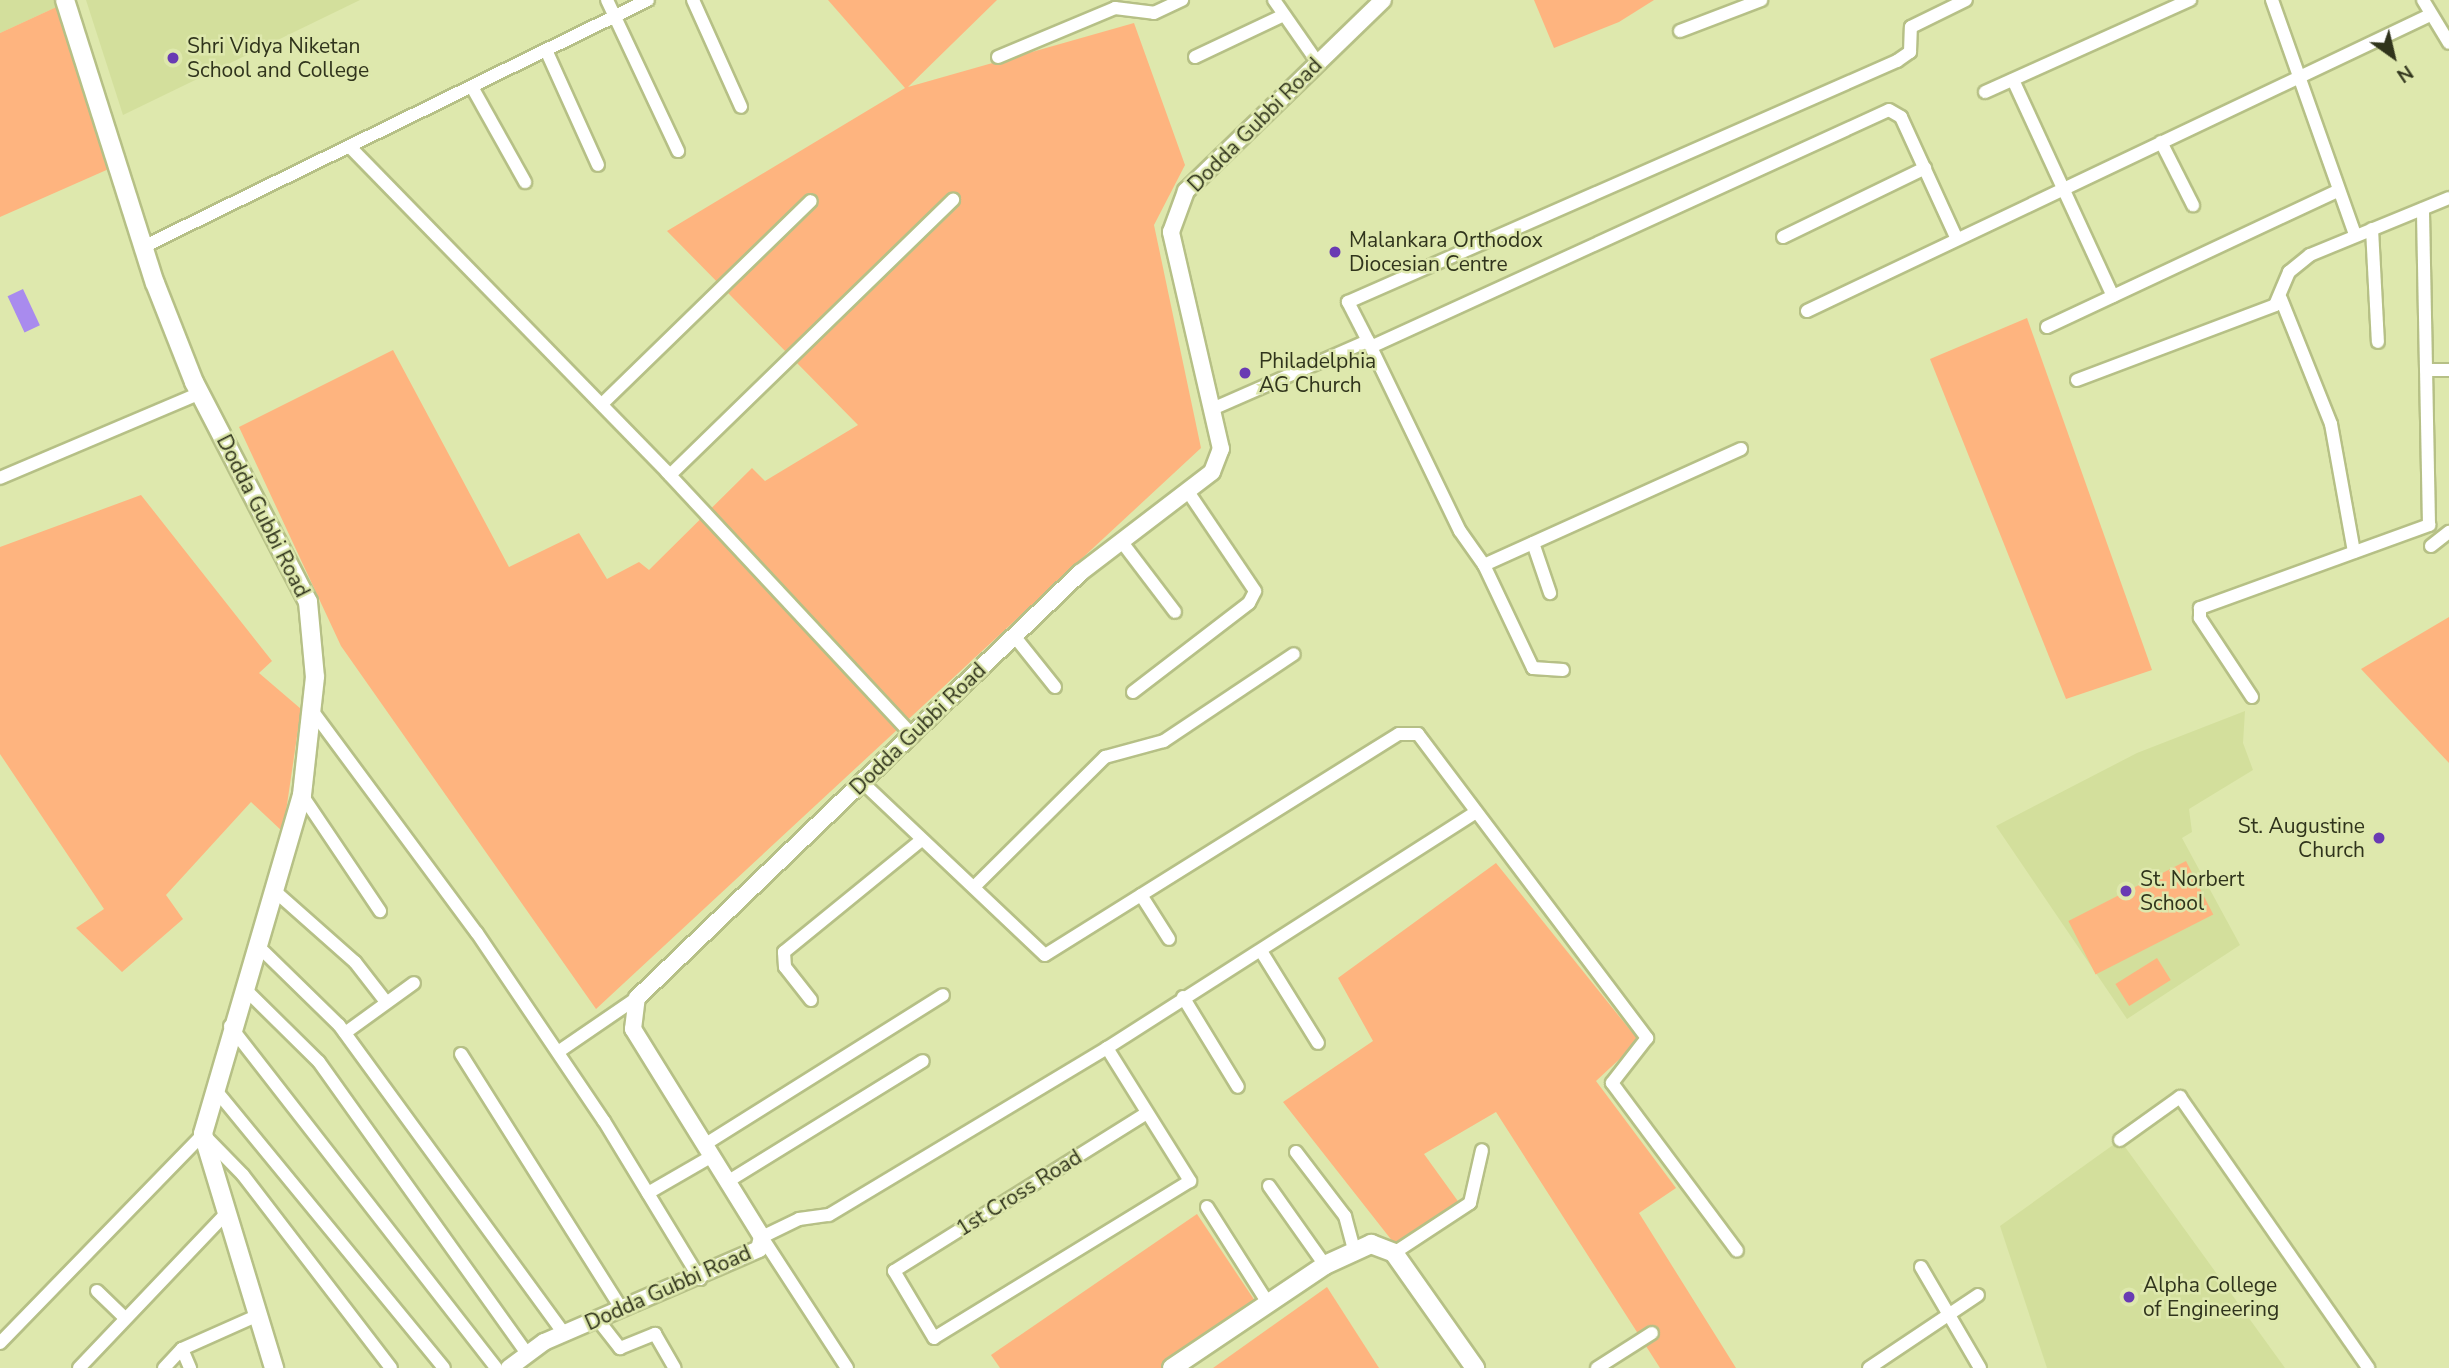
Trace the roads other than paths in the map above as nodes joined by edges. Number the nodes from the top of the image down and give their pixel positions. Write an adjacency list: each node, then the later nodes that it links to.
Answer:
1 (65, 0): 44 (main road, Dodda Gubbi Road)
2 (607, 0): 14 (street)
3 (648, 0): 14 (street)
4 (693, 0): 26 (street)
5 (1182, 0): 19 (street)
6 (1274, 0): 13 (street)
7 (1383, 0): 21 (street, Dodda Gubbi Road)
8 (1761, 0): 16 (street)
9 (1966, 0): 50 (street)
10 (2190, 0): 23 (street)
11 (2273, 0): 22 (street)
12 (2423, 0): 15 (street)
13 (1284, 15): 20 (street); 21 (street)
14 (615, 16): 18 (street); 29 (street)
15 (2428, 16): 17 (street); 22 (street)
16 (1680, 31)
17 (2449, 43)
18 (546, 50): 24 (street); 30 (street)
19 (998, 57)
20 (1195, 57)
21 (1318, 63): 56 (street, Dodda Gubbi Road)
22 (2298, 78): 27 (street); 34 (street)
23 (2013, 80): 25 (street); 33 (street)
24 (472, 87): 28 (street); 32 (street)
25 (1985, 92)
26 (741, 107)
27 (2161, 142): 33 (street); 38 (street)
28 (352, 149): 44 (street); 55 (street)
29 (678, 151)
30 (598, 166)
31 (1925, 168): 42 (street); 43 (street); 50 (street)
32 (525, 181)
33 (2062, 187): 43 (street); 45 (street)
34 (2337, 191): 41 (street); 45 (street)
35 (2449, 198): 39 (street)
36 (953, 200): 58 (street)
37 (811, 201): 55 (street)
38 (2193, 205)
39 (2423, 209): 40 (street); 51 (street)
40 (2372, 229): 41 (street); 49 (street)
41 (2355, 235): 46 (street)
42 (1783, 237)
43 (1956, 237): 47 (street)
44 (144, 247): 54 (main road, Dodda Gubbi Road)
45 (2113, 296): 48 (street)
46 (2281, 299): 53 (street); 65 (street)
47 (1807, 311)
48 (2047, 327)
49 (2378, 342)
50 (1370, 343): 56 (street); 66 (street)
51 (2426, 370): 52 (street); 65 (street)
52 (2449, 370)
53 (2077, 380)
54 (200, 393): 59 (street); 75 (main road, Dodda Gubbi Road)
55 (602, 404): 58 (street)
56 (1212, 409): 60 (street, Dodda Gubbi Road)
57 (1741, 449): 63 (street)
58 (670, 475): 76 (street)
59 (0, 478)
60 (1187, 490): 62 (street, Dodda Gubbi Road); 73 (street)
61 (2449, 531): 64 (street)
62 (1121, 541): 68 (street); 69 (street, Dodda Gubbi Road)
63 (1533, 543): 66 (street); 67 (street)
64 (2431, 546)
65 (2354, 552): 74 (street)
66 (1484, 565): 71 (street)
67 (1550, 593)
68 (1175, 612)
69 (1015, 637): 72 (street); 76 (street, Dodda Gubbi Road)
70 (1294, 654): 81 (street)
71 (1563, 670)
72 (1055, 687)
73 (1133, 692)
74 (2252, 697)
75 (311, 709): 78 (main road, Dodda Gubbi Road); 99 (street)
76 (912, 736): 77 (street, Dodda Gubbi Road)
77 (863, 783): 80 (street); 92 (street, Dodda Gubbi Road)
78 (302, 795): 82 (main road, Dodda Gubbi Road); 84 (street)
79 (1475, 813): 83 (street); 87 (street); 117 (street)
80 (919, 842): 81 (street); 93 (street)
81 (974, 887): 83 (street)
82 (277, 892): 86 (main road, Dodda Gubbi Road); 94 (street)
83 (1141, 895): 85 (street)
84 (380, 911)
85 (1169, 939)
86 (257, 946): 89 (main road, Dodda Gubbi Road); 96 (street)
87 (1261, 951): 91 (street); 97 (street)
88 (414, 983): 94 (street)
89 (244, 988): 95 (main road, Dodda Gubbi Road); 134 (street)
90 (943, 995): 108 (street)
91 (1184, 997): 98 (street); 102 (street)
92 (637, 998): 99 (street); 108 (street, Dodda Gubbi Road)
93 (811, 1000)
94 (386, 1002): 96 (street)
95 (230, 1025): 103 (main road, Dodda Gubbi Road); 142 (street)
96 (345, 1033): 131 (street)
97 (1318, 1042)
98 (1107, 1048): 104 (street); 115 (street)
99 (558, 1052): 112 (street)
100 (461, 1054): 125 (street)
101 (923, 1060): 110 (street)
102 (1238, 1087)
103 (214, 1088): 105 (main road, Dodda Gubbi Road); 141 (street)
104 (1145, 1114): 104 (street, 1st Cross Road)
105 (203, 1133): 114 (main road, Dodda Gubbi Road); 132 (street); 140 (street)
106 (2120, 1140): 150 (street)
107 (1482, 1150): 118 (street)
108 (708, 1151): 110 (street, Dodda Gubbi Road); 112 (street)
109 (1296, 1152): 116 (street)
110 (727, 1181): 115 (street, Dodda Gubbi Road)
111 (1269, 1186): 119 (street)
112 (648, 1193): 121 (street)
113 (1207, 1207): 124 (street)
114 (224, 1216): 127 (street); 128 (main road, Dodda Gubbi Road)
115 (762, 1237): 121 (street, Dodda Gubbi Road); 144 (street)
116 (1354, 1249): 118 (main road); 119 (main road)
117 (1737, 1251)
118 (1394, 1254): 146 (main road)
119 (1325, 1265): 124 (main road)
120 (1921, 1267): 126 (street)
121 (700, 1279): 125 (street, Dodda Gubbi Road)
122 (97, 1292): 127 (street)
123 (1978, 1295): 126 (street)
124 (1268, 1303): 145 (main road)
125 (622, 1310): 129 (street, Dodda Gubbi Road)
126 (1950, 1314): 148 (street); 149 (street)
127 (124, 1317): 136 (street)
128 (254, 1317): 133 (street); 139 (main road, Dodda Gubbi Road)
129 (598, 1320): 131 (street, Dodda Gubbi Road); 143 (street)
130 (1652, 1333): 147 (street)
131 (564, 1334): 134 (street, Dodda Gubbi Road)
132 (0, 1343)
133 (182, 1349): 137 (street); 138 (street)
134 (527, 1354): 135 (street, Dodda Gubbi Road)
135 (513, 1367)
136 (79, 1368)
137 (164, 1368)
138 (190, 1368)
139 (274, 1368)
140 (391, 1368)
141 (444, 1368)
142 (496, 1368)
143 (674, 1368)
144 (847, 1368)
145 (1172, 1368)
146 (1475, 1368)
147 (1597, 1368)
148 (1869, 1368)
149 (1980, 1368)
150 (2368, 1368)

